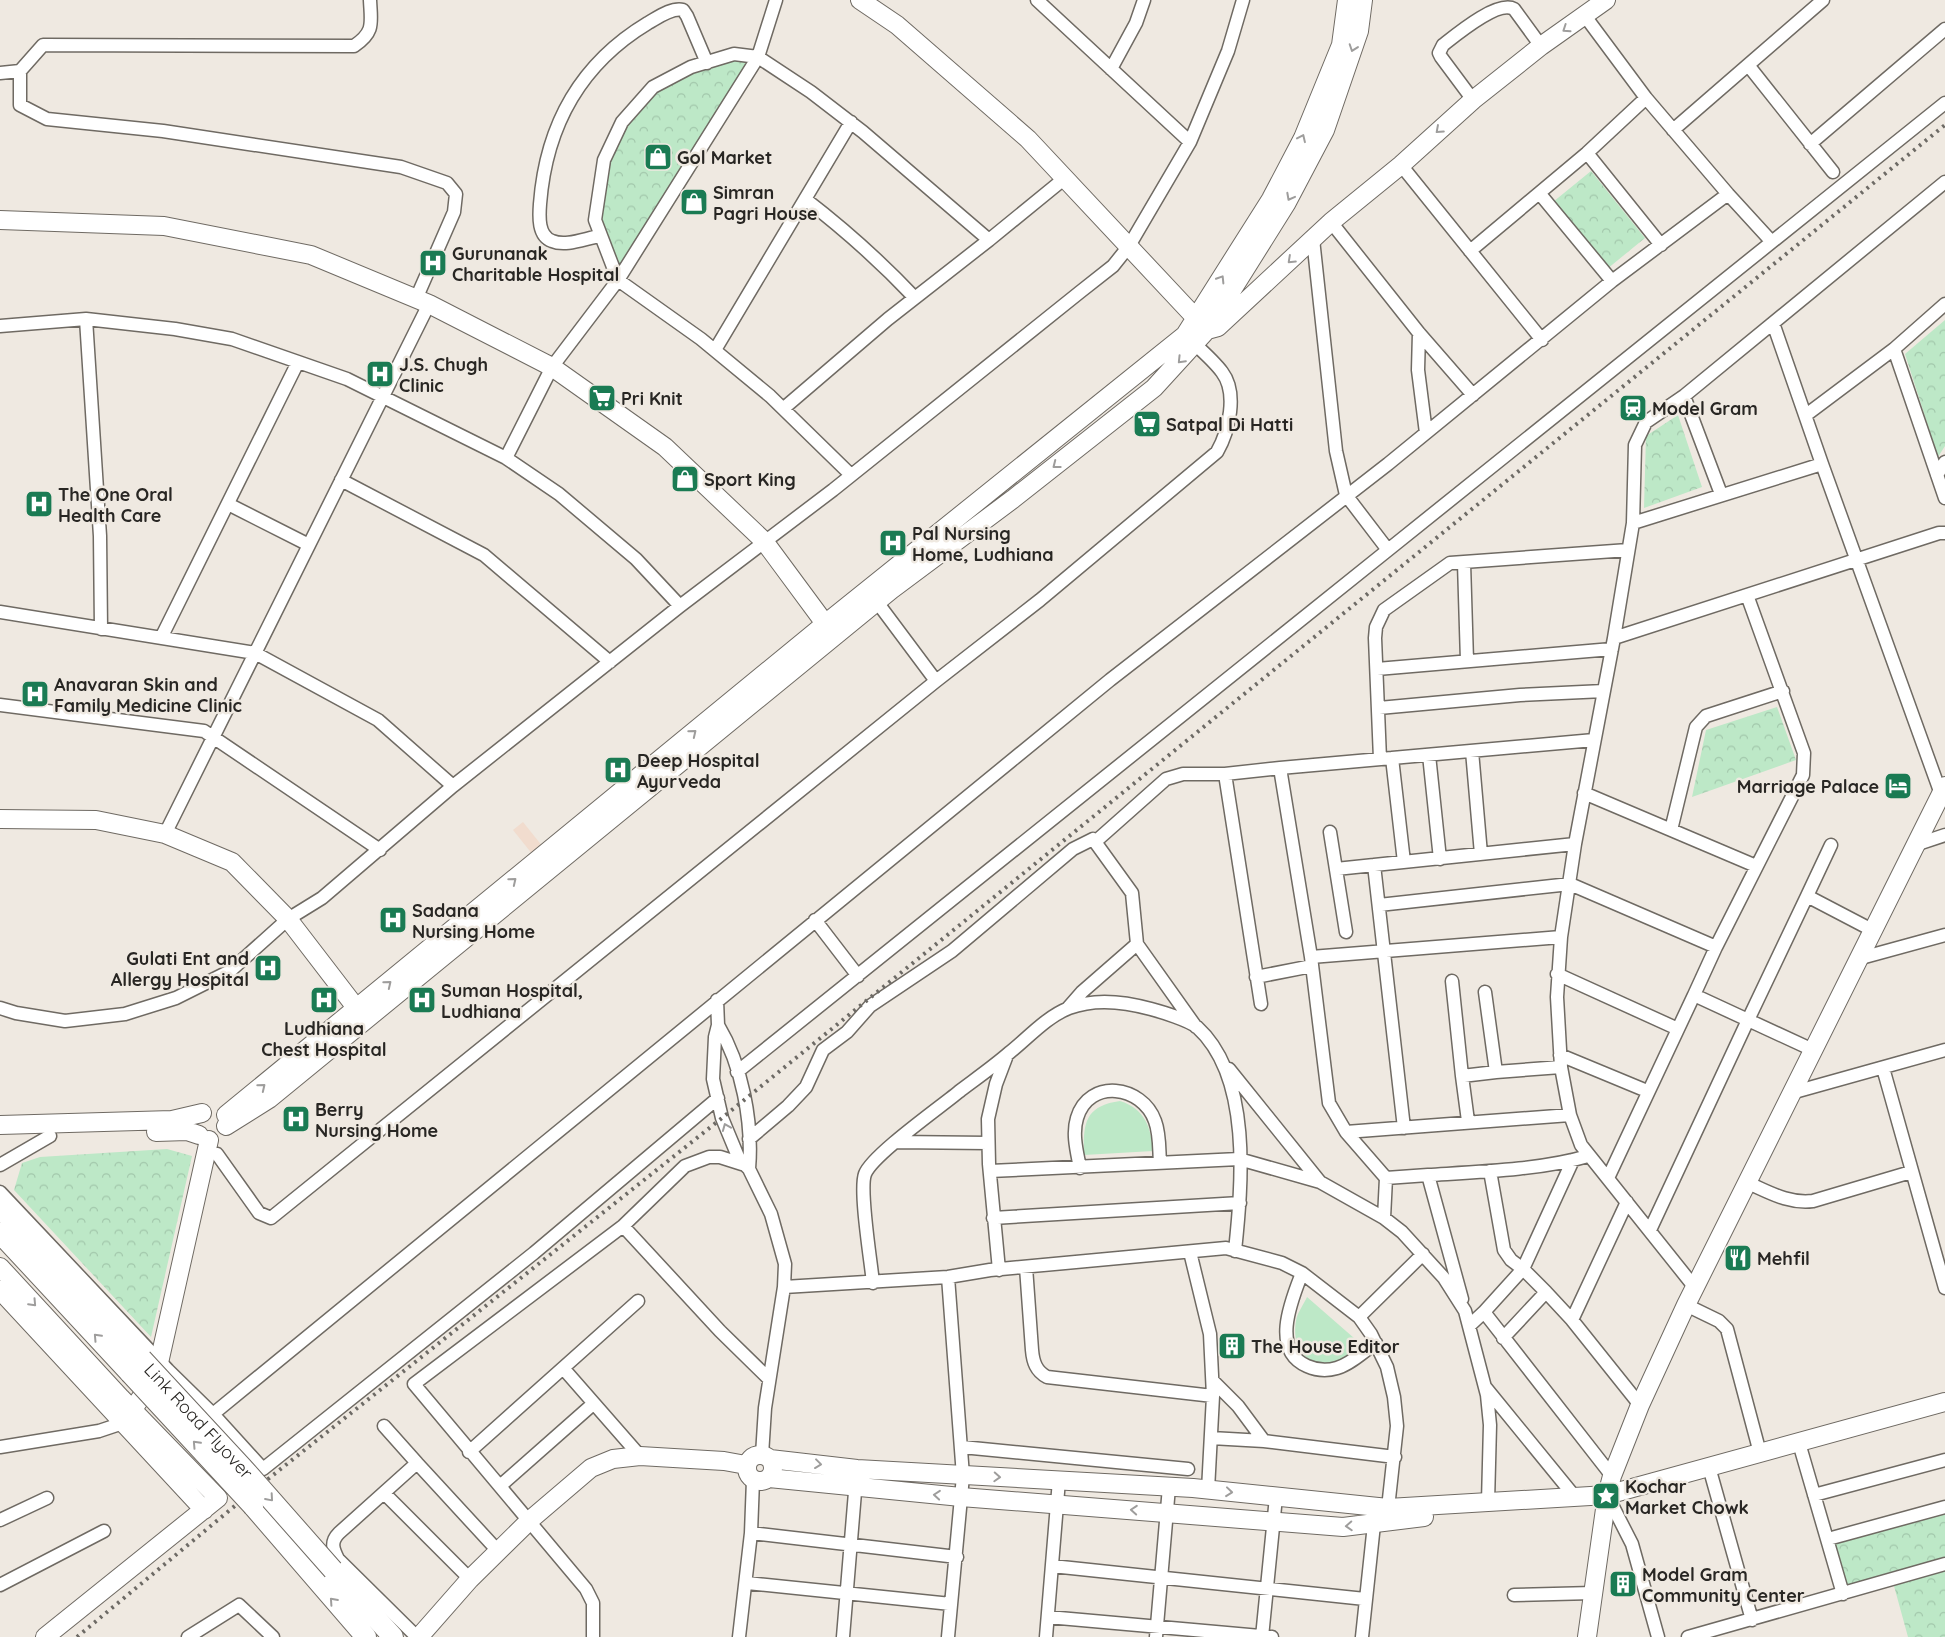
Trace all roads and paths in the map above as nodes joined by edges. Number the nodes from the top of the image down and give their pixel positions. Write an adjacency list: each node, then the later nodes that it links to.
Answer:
1 (370, 0): 18 (street)
2 (776, 0): 14 (street)
3 (860, 0): 30 (street)
4 (1037, 0): 17 (street)
5 (1144, 0): 17 (street)
6 (1243, 0): 25 (street)
7 (1347, 0): 52 (street, one-way to 7)
8 (1363, 0): 52 (street, one-way to 52)
9 (1606, 0): 11 (street)
10 (1822, 0): 16 (street)
11 (1585, 16): 13 (street, one-way to 13); 20 (street)
12 (1945, 29): 26 (street)
13 (1541, 46): 21 (street); 21 (street)
14 (758, 57): 15 (street); 23 (street); 44 (street)
15 (707, 62): 37 (street); 37 (street)
16 (1748, 65): 24 (street); 26 (street)
17 (1111, 70): 25 (street)
18 (20, 71): 19 (street); 47 (street)
19 (0, 73)
20 (1646, 98): 24 (street); 27 (street)
21 (1473, 100): 28 (street, one-way to 28)
22 (1945, 104): 40 (street)
23 (850, 122): 34 (street); 39 (street)
24 (1673, 130): 33 (street)
25 (1190, 142): 42 (street)
26 (1810, 144): 29 (street)
27 (1587, 153): 32 (street); 41 (street)
28 (1401, 165): 36 (street); 43 (street)
29 (1833, 172)
30 (1065, 178): 39 (street); 42 (street)
31 (1945, 182): 50 (street)
32 (1540, 194): 43 (street); 45 (street)
33 (1728, 194): 40 (street); 41 (street)
34 (805, 199): 46 (street); 57 (street)
35 (0, 220): 47 (street)
36 (1331, 222): 38 (street); 53 (street)
37 (600, 236): 44 (street)
38 (1314, 239): 52 (street, one-way to 52); 73 (street)
39 (989, 240): 46 (street)
40 (1772, 241): 80 (street)
41 (1661, 245): 45 (street)
42 (1129, 246): 52 (street); 69 (street)
43 (1470, 251): 55 (street)
44 (618, 280): 57 (street); 59 (street)
45 (1612, 282): 55 (street)
46 (915, 298): 63 (street)
47 (423, 301): 59 (street); 61 (street)
48 (1945, 304): 56 (street)
49 (86, 319): 51 (street); 58 (street); 88 (street)
50 (1773, 323): 62 (street); 64 (street)
51 (0, 326)
52 (1201, 326): 54 (street)
53 (1419, 333): 60 (street); 65 (street)
54 (1190, 340): 85 (street, one-way to 85); 89 (street); 96 (street)
55 (1542, 340): 60 (street)
56 (1894, 349): 64 (street); 70 (street)
57 (715, 350): 63 (street)
58 (298, 362): 61 (street); 75 (street)
59 (552, 366): 66 (street); 78 (street)
60 (1473, 395): 65 (street)
61 (383, 396): 66 (street); 71 (street)
62 (1684, 396): 72 (street); 76 (street)
63 (784, 408): 69 (street)
64 (1806, 415): 68 (street)
65 (1426, 433): 73 (street)
66 (506, 458): 86 (street)
67 (1945, 462): 70 (street)
68 (1822, 464): 72 (street); 82 (street)
69 (850, 474): 78 (street)
70 (1937, 475): 74 (street)
71 (341, 480): 79 (street); 94 (street)
72 (1721, 494): 76 (street)
73 (1346, 495): 80 (street); 131 (street)
74 (1945, 498)
75 (228, 504): 79 (street); 90 (street)
76 (1633, 523): 81 (street)
77 (1945, 533): 82 (street)
78 (764, 541): 86 (street); 89 (street)
79 (309, 545): 92 (street)
80 (1388, 550): 142 (street)
81 (1628, 550): 83 (street); 91 (street)
82 (1857, 560): 84 (street); 109 (street)
83 (1464, 563): 93 (street); 95 (street)
84 (1747, 595): 91 (street); 98 (street)
85 (877, 602): 89 (street); 96 (street)
86 (680, 606): 94 (street)
87 (0, 612): 88 (street)
88 (101, 628): 90 (street)
89 (830, 631): 151 (street)
90 (161, 638): 92 (street)
91 (1613, 643): 93 (street); 97 (street)
92 (255, 653): 101 (street); 108 (street)
93 (1467, 661): 95 (street)
94 (610, 662): 108 (street)
95 (1377, 669): 100 (street)
96 (936, 681): 173 (street)
97 (1604, 691): 100 (street); 102 (street)
98 (1783, 691): 112 (street); 125 (street)
99 (0, 705): 101 (street)
100 (1379, 708): 105 (street)
101 (213, 737): 114 (street); 120 (street)
102 (1594, 740): 103 (street); 110 (street)
103 (1472, 751): 104 (street); 121 (street)
104 (1429, 755): 105 (street); 122 (street)
105 (1386, 759): 106 (street); 123 (street)
106 (1280, 768): 107 (street); 140 (street)
107 (1225, 774): 116 (street); 143 (street)
108 (453, 786): 120 (street)
109 (1943, 790): 118 (street)
110 (1584, 793): 112 (street); 117 (street)
111 (0, 820): 114 (street)
112 (1671, 830): 125 (street)
113 (1330, 832): 126 (street)
114 (165, 834): 130 (street)
115 (1945, 835): 118 (street)
116 (1095, 842): 136 (street); 175 (street)
117 (1575, 844): 121 (street); 127 (street)
118 (1918, 844): 132 (street)
119 (1831, 845): 128 (street)
120 (380, 850): 130 (street)
121 (1482, 854): 122 (street)
122 (1440, 858): 123 (street)
123 (1404, 862): 124 (street)
124 (1374, 865): 126 (street); 129 (street)
125 (1756, 866): 137 (street)
126 (1336, 869): 133 (street)
127 (1570, 884): 129 (street); 135 (street); 137 (street)
128 (1807, 896): 132 (street); 152 (street)
129 (1379, 905): 138 (street)
130 (288, 919): 149 (street); 151 (street)
131 (815, 920): 142 (street); 147 (street)
132 (1874, 931): 139 (street)
133 (1346, 932)
134 (1945, 935): 139 (street)
135 (1561, 938): 138 (street); 141 (street)
136 (1137, 944): 150 (street); 154 (street)
137 (1716, 948): 146 (street)
138 (1385, 950): 140 (street); 170 (street)
139 (1861, 958): 156 (street)
140 (1312, 962): 143 (street); 172 (street)
141 (1557, 974): 155 (street); 160 (street)
142 (858, 976): 162 (street)
143 (1256, 976): 148 (street)
144 (1452, 981): 164 (street)
145 (1485, 992): 163 (street)
146 (1694, 995): 152 (street); 155 (street)
147 (716, 1000): 153 (street); 235 (street)
148 (1261, 1004)
149 (0, 1008)
150 (1068, 1008): 154 (street); 159 (street)
151 (362, 1015): 173 (street)
152 (1748, 1020): 156 (street); 200 (street)
153 (718, 1025): 162 (street); 167 (street)
154 (1196, 1027): 158 (street)
155 (1678, 1029): 165 (street)
156 (1813, 1050): 166 (street)
157 (1945, 1050): 161 (street)
158 (1216, 1053): 179 (street); 191 (street)
159 (1007, 1055): 176 (street); 177 (street)
160 (1561, 1061): 163 (street); 165 (street); 168 (street)
161 (1883, 1068): 166 (street); 187 (street)
162 (738, 1072): 175 (street)
163 (1496, 1072): 164 (street)
164 (1462, 1076): 169 (street)
165 (1647, 1091): 190 (street)
166 (1791, 1093): 192 (street)
167 (718, 1098): 183 (street, one-way to 167); 251 (street)
168 (1570, 1115): 169 (street); 178 (street)
169 (1468, 1121): 170 (street)
170 (1404, 1128): 172 (street)
171 (3, 1132): 173 (street); 174 (street)
172 (1346, 1132): 189 (street)
173 (215, 1135): 174 (street); 227 (street)
174 (50, 1136): 182 (street)
175 (749, 1139): 183 (street)
176 (896, 1142): 177 (street); 211 (street)
177 (988, 1143): 185 (street)
178 (1588, 1156): 180 (street); 190 (street)
179 (1239, 1158): 181 (street); 191 (street); 195 (street)
180 (1573, 1160): 186 (street); 207 (street)
181 (1160, 1163): 184 (street); 184 (street)
182 (0, 1165)
183 (746, 1166): 199 (street); 212 (street)
184 (1080, 1168): 185 (street)
185 (990, 1171): 197 (street)
186 (1490, 1171): 188 (street); 207 (street)
187 (1911, 1172): 192 (street); 213 (street)
188 (1428, 1175): 189 (street); 219 (street)
189 (1386, 1178): 198 (street)
190 (1608, 1178): 194 (street)
191 (1320, 1182): 198 (street)
192 (1746, 1182): 214 (street)
193 (0, 1192): 227 (street)
194 (1627, 1202): 200 (street); 222 (street)
195 (1240, 1203): 197 (street); 202 (street)
196 (0, 1208): 306 (main road, Link Road Flyover, one-way to 306, bridge)
197 (993, 1218): 208 (street)
198 (1384, 1218): 204 (street)
199 (623, 1226): 228 (street); 243 (street)
200 (1650, 1230): 214 (street)
201 (0, 1233): 305 (main road, Link Road Flyover, one-way to 201, bridge)
202 (1235, 1251): 203 (street); 209 (street)
203 (1190, 1252): 206 (street); 229 (street)
204 (1423, 1254): 219 (street); 221 (street)
205 (0, 1267): 236 (street, one-way to 236)
206 (1026, 1267): 208 (street); 231 (street)
207 (1523, 1269): 216 (street); 220 (street)
208 (998, 1270): 210 (street)
209 (1302, 1273): 221 (street); 225 (street)
210 (948, 1277): 211 (street); 242 (street)
211 (873, 1283): 212 (street)
212 (784, 1287): 228 (street)
213 (1945, 1288)
214 (1696, 1289): 218 (street)
215 (0, 1290): 236 (street)
216 (1546, 1292): 222 (street); 224 (street)
217 (638, 1301): 226 (street)
218 (1686, 1305): 234 (street); 244 (street)
219 (1465, 1311): 223 (street)
220 (1484, 1312): 223 (street); 224 (street)
221 (1359, 1316): 225 (street)
222 (1572, 1320): 234 (street)
223 (1469, 1326): 230 (street)
224 (1503, 1338): 256 (street)
225 (1376, 1343): 247 (street)
226 (563, 1368): 233 (street); 243 (street)
227 (161, 1369): 235 (street); 236 (street)
228 (769, 1379): 246 (street)
229 (1213, 1381): 231 (street); 239 (street)
230 (1485, 1386): 267 (street); 270 (street)
231 (1213, 1396): 238 (street)
232 (1945, 1402): 240 (street)
233 (593, 1404): 245 (street); 258 (street)
234 (1640, 1405): 256 (street)
235 (213, 1414): 251 (street)
236 (128, 1416): 241 (street); 269 (street); 273 (street)
237 (384, 1426): 249 (street)
238 (1211, 1438): 239 (street); 261 (street)
239 (1264, 1441): 247 (street)
240 (1799, 1443): 244 (street); 264 (street)
241 (0, 1447)
242 (962, 1448): 252 (street); 255 (street)
243 (469, 1452): 258 (street)
244 (1760, 1453): 250 (street)
245 (640, 1456): 254 (street); 277 (street)
246 (766, 1457): 253 (street, one-way to 253); 254 (street); 254 (street)
247 (1395, 1457): 275 (street)
248 (1945, 1460): 264 (street)
249 (418, 1463): 262 (street); 283 (street)
250 (1709, 1467): 263 (street); 299 (street)
251 (263, 1469): 269 (street)
252 (1188, 1469)
253 (857, 1470): 255 (street); 259 (street)
254 (756, 1474): 259 (street); 280 (street)
255 (963, 1476): 257 (street, one-way to 257); 265 (street)
256 (1612, 1476): 263 (street)
257 (1060, 1480): 260 (street); 271 (street)
258 (500, 1486): 277 (street)
259 (856, 1487): 265 (street, one-way to 259); 282 (street)
260 (1169, 1487): 261 (street); 274 (street)
261 (1208, 1490): 266 (street, one-way to 266)
262 (384, 1493): 288 (street); 301 (street)
263 (1607, 1495): 267 (street); 292 (street); 315 (street)
264 (1814, 1495): 281 (street)
265 (961, 1497): 271 (street); 284 (street)
266 (1276, 1497): 275 (street); 278 (street)
267 (1575, 1497): 270 (street)
268 (47, 1498): 276 (street)
269 (218, 1498): 273 (street)
270 (1488, 1502): 275 (street)
271 (1058, 1504): 274 (street, one-way to 271); 286 (street)
272 (1945, 1507): 281 (street)
273 (204, 1510): 302 (street)
274 (1166, 1512): 278 (street); 287 (street)
275 (1379, 1513): 278 (street, one-way to 278); 296 (street)
276 (0, 1520)
277 (530, 1520): 283 (street); 307 (street)
278 (1273, 1521): 291 (street)
279 (104, 1531): 290 (street)
280 (751, 1534): 282 (street); 289 (street)
281 (1828, 1539): 294 (street)
282 (851, 1546): 284 (street); 293 (street)
283 (498, 1551): 288 (street)
284 (957, 1557): 297 (street)
285 (1945, 1564): 294 (street)
286 (1052, 1566): 287 (street); 298 (street)
287 (1161, 1577): 291 (street); 300 (street)
288 (470, 1579): 301 (street)
289 (746, 1583): 293 (street); 308 (street)
290 (0, 1585)
291 (1267, 1588): 296 (street); 312 (street)
292 (1593, 1593): 295 (street); 314 (street)
293 (847, 1594): 297 (street); 309 (street)
294 (1843, 1594): 299 (street)
295 (1514, 1595)
296 (1365, 1598): 313 (street)
297 (952, 1604): 310 (street)
298 (1048, 1617): 300 (street); 311 (street)
299 (1752, 1620): 316 (street)
300 (1156, 1632): 312 (street)
301 (425, 1635)
302 (45, 1637)
303 (188, 1637): 304 (street)
304 (273, 1637)
305 (366, 1637)
306 (393, 1637)
307 (592, 1637)
308 (739, 1637)
309 (843, 1637)
310 (948, 1637)
311 (1046, 1637)
312 (1266, 1637)
313 (1362, 1637)
314 (1586, 1637)
315 (1658, 1637)
316 (1688, 1637)

